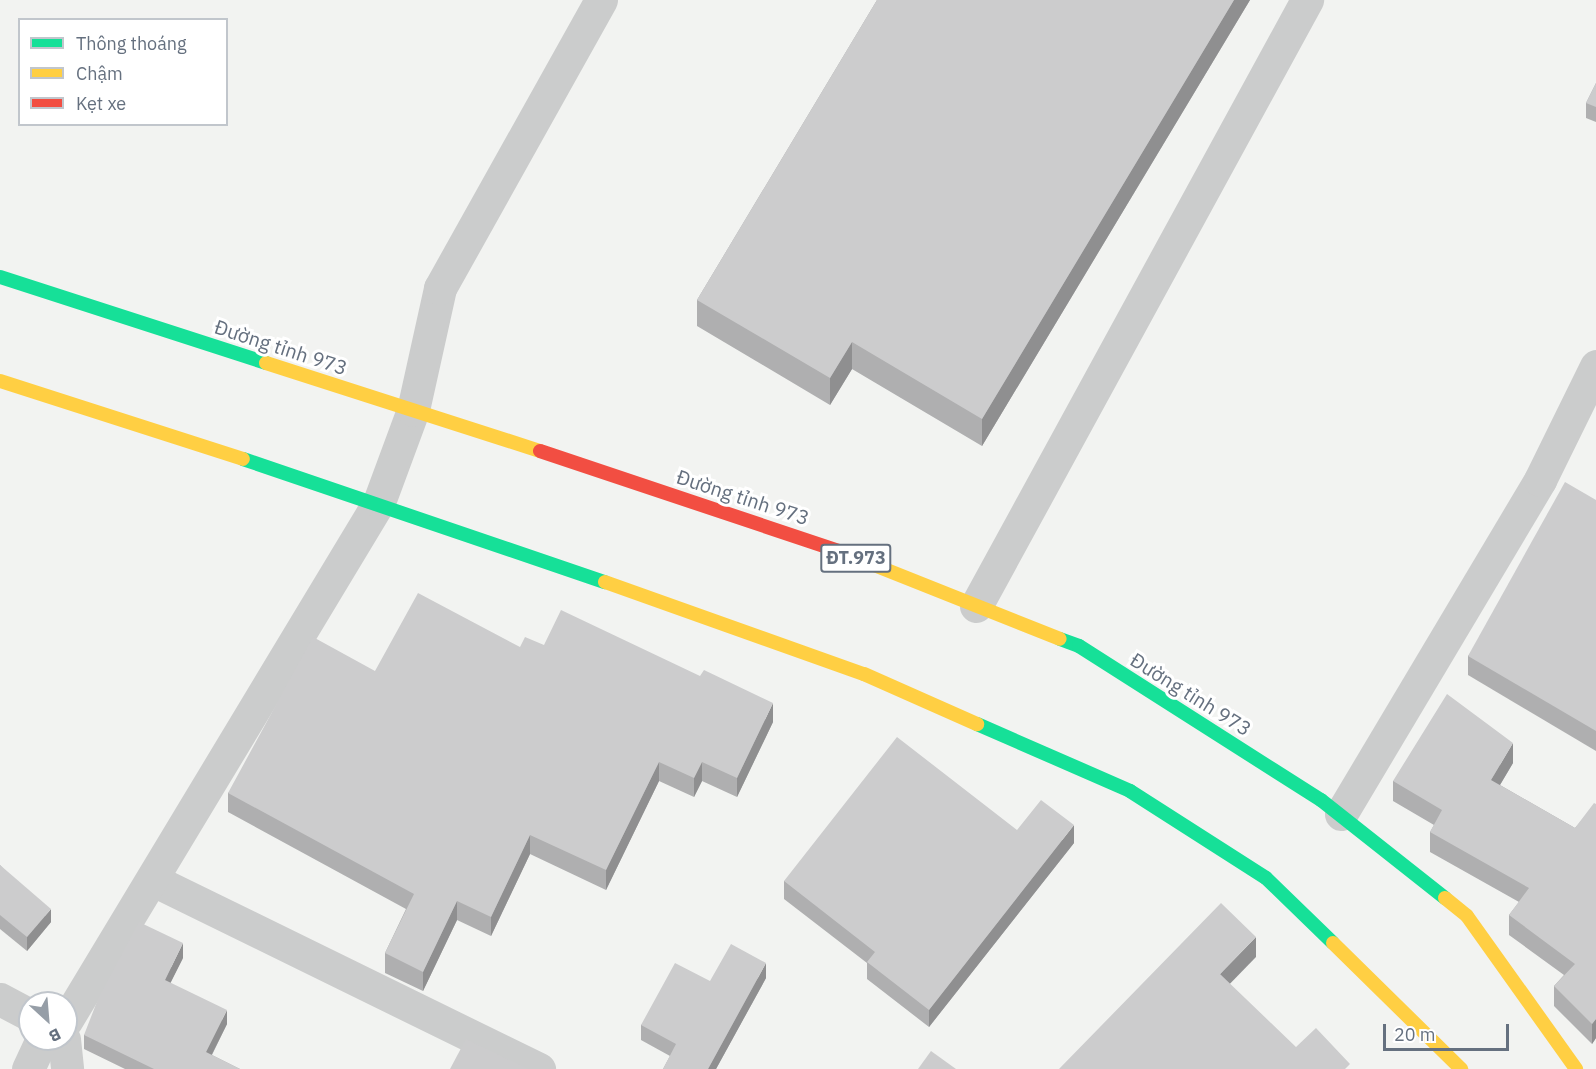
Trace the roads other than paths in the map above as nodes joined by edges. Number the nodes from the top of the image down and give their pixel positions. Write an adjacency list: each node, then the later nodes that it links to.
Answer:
1 (601, 0): 6 (street)
2 (1307, 0): 8 (street)
3 (0, 277): 6 (main road, Đường tỉnh 973 / ĐT.973)
4 (1596, 366): 9 (street)
5 (0, 381): 7 (main road)
6 (413, 410): 7 (street); 8 (main road, Đường tỉnh 973 / ĐT.973)
7 (379, 502): 10 (street); 19 (main road)
8 (976, 606): 9 (main road, Đường tỉnh 973 / ĐT.973)
9 (1341, 814): 20 (main road, Đường tỉnh 973 / ĐT.973)
10 (153, 880): 12 (street); 18 (street)
11 (0, 999): 13 (street)
12 (78, 1002)
13 (18, 1009)
14 (36, 1051): 16 (street)
15 (65, 1051): 17 (street)
16 (28, 1069)
17 (67, 1069)
18 (538, 1069)
19 (1461, 1069)
20 (1576, 1069)

